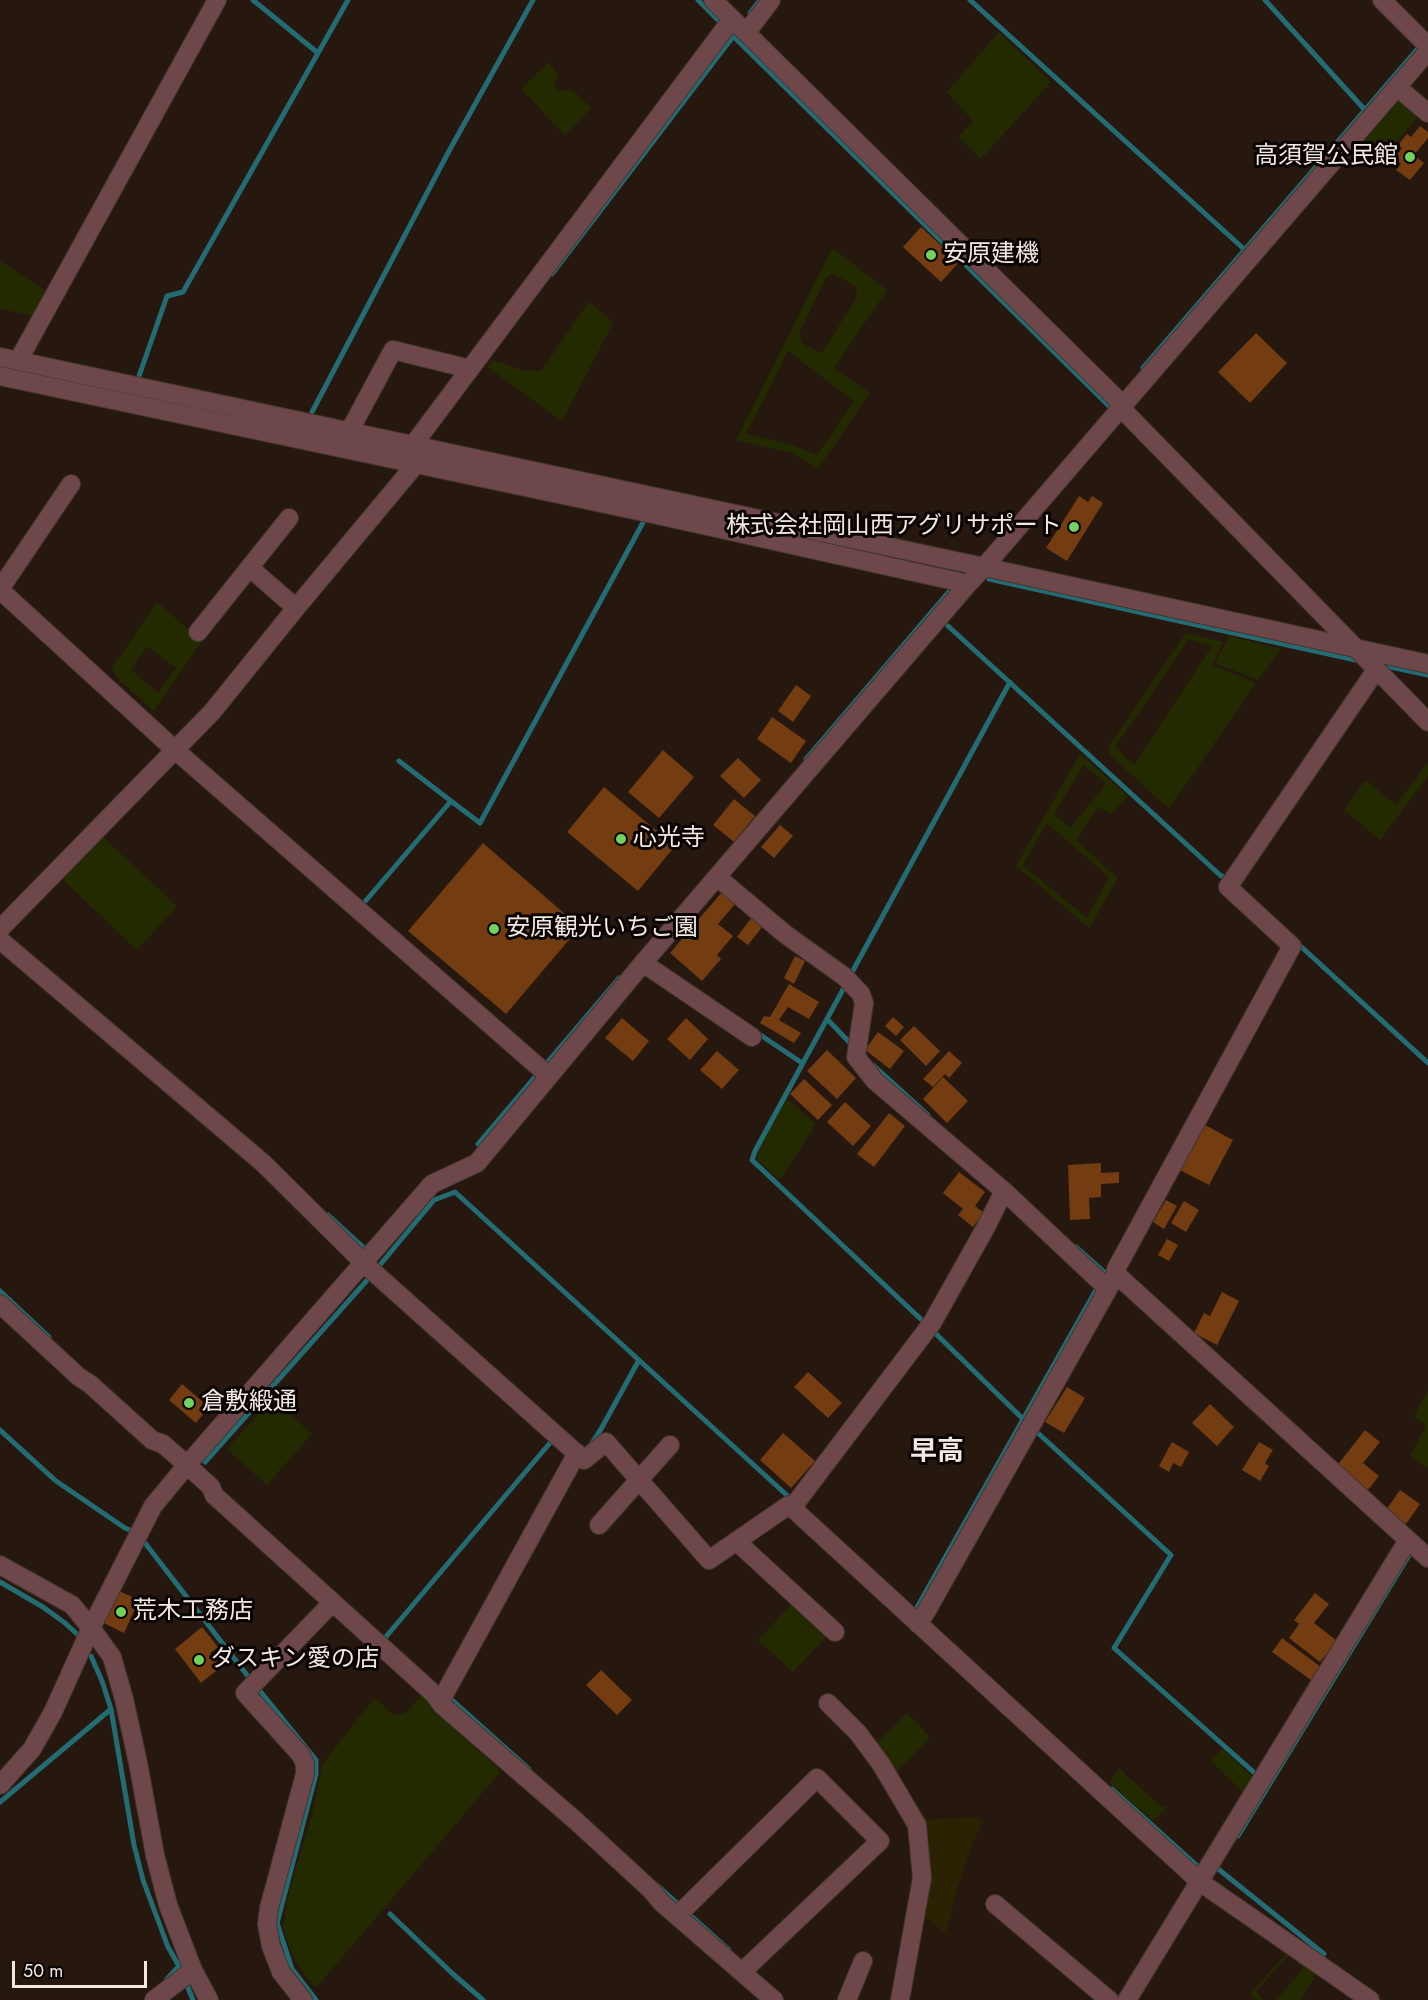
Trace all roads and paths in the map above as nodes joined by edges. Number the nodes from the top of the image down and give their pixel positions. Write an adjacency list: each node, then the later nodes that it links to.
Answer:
1 (217, 0): 10 (street)
2 (714, 0): 5 (street)
3 (771, 0): 6 (street)
4 (1382, 0): 7 (street)
5 (732, 19): 6 (street); 11 (street)
6 (747, 32): 13 (street)
7 (1426, 45): 8 (street)
8 (1397, 87): 9 (street); 13 (street)
9 (1428, 113)
10 (9, 359): 14 (street)
11 (470, 369): 14 (street); 15 (street)
12 (0, 376): 15 (street)
13 (1119, 403): 18 (street); 24 (street)
14 (349, 432): 15 (street)
15 (418, 457): 18 (street); 20 (street); 22 (street)
16 (71, 484): 21 (street)
17 (290, 518): 19 (street)
18 (984, 567): 20 (street); 24 (street)
19 (250, 568): 22 (street); 23 (street)
20 (968, 584): 28 (street)
21 (0, 590): 27 (street)
22 (296, 608): 27 (street)
23 (198, 632)
24 (1368, 661): 25 (street); 26 (street); 36 (street)
25 (1428, 664)
26 (1428, 722)
27 (178, 745): 29 (street); 33 (street)
28 (717, 877): 31 (street); 34 (street)
29 (0, 929)
30 (0, 940): 35 (street)
31 (643, 963): 32 (street); 33 (street)
32 (752, 1037)
33 (544, 1072): 35 (street)
34 (1004, 1191): 36 (street); 42 (street)
35 (370, 1269): 39 (street); 40 (street)
36 (1112, 1281): 45 (street); 49 (street)
37 (2, 1309): 40 (street)
38 (670, 1445): 41 (street)
39 (578, 1454): 41 (street); 52 (street)
40 (187, 1464): 48 (street); 50 (street)
41 (639, 1480): 43 (street); 44 (street)
42 (795, 1504): 44 (street); 49 (street)
43 (599, 1525)
44 (736, 1541): 51 (street)
45 (1405, 1545): 46 (street); 55 (street)
46 (1428, 1558)
47 (0, 1565): 50 (street)
48 (332, 1603): 52 (street); 63 (street)
49 (922, 1619): 55 (street)
50 (91, 1628): 54 (street); 60 (street)
51 (835, 1632)
52 (440, 1702): 57 (street)
53 (828, 1703): 66 (street)
54 (0, 1785)
55 (1205, 1880): 68 (street); 69 (street)
56 (995, 1904): 67 (street)
57 (678, 1916): 59 (street); 59 (street)
58 (863, 1961): 65 (street)
59 (742, 1972): 64 (street)
60 (186, 1974): 61 (street); 62 (street)
61 (154, 2000)
62 (209, 2000)
63 (303, 2000)
64 (774, 2000)
65 (847, 2000)
66 (900, 2000)
67 (1109, 2000)
68 (1127, 2000)
69 (1370, 2000)

